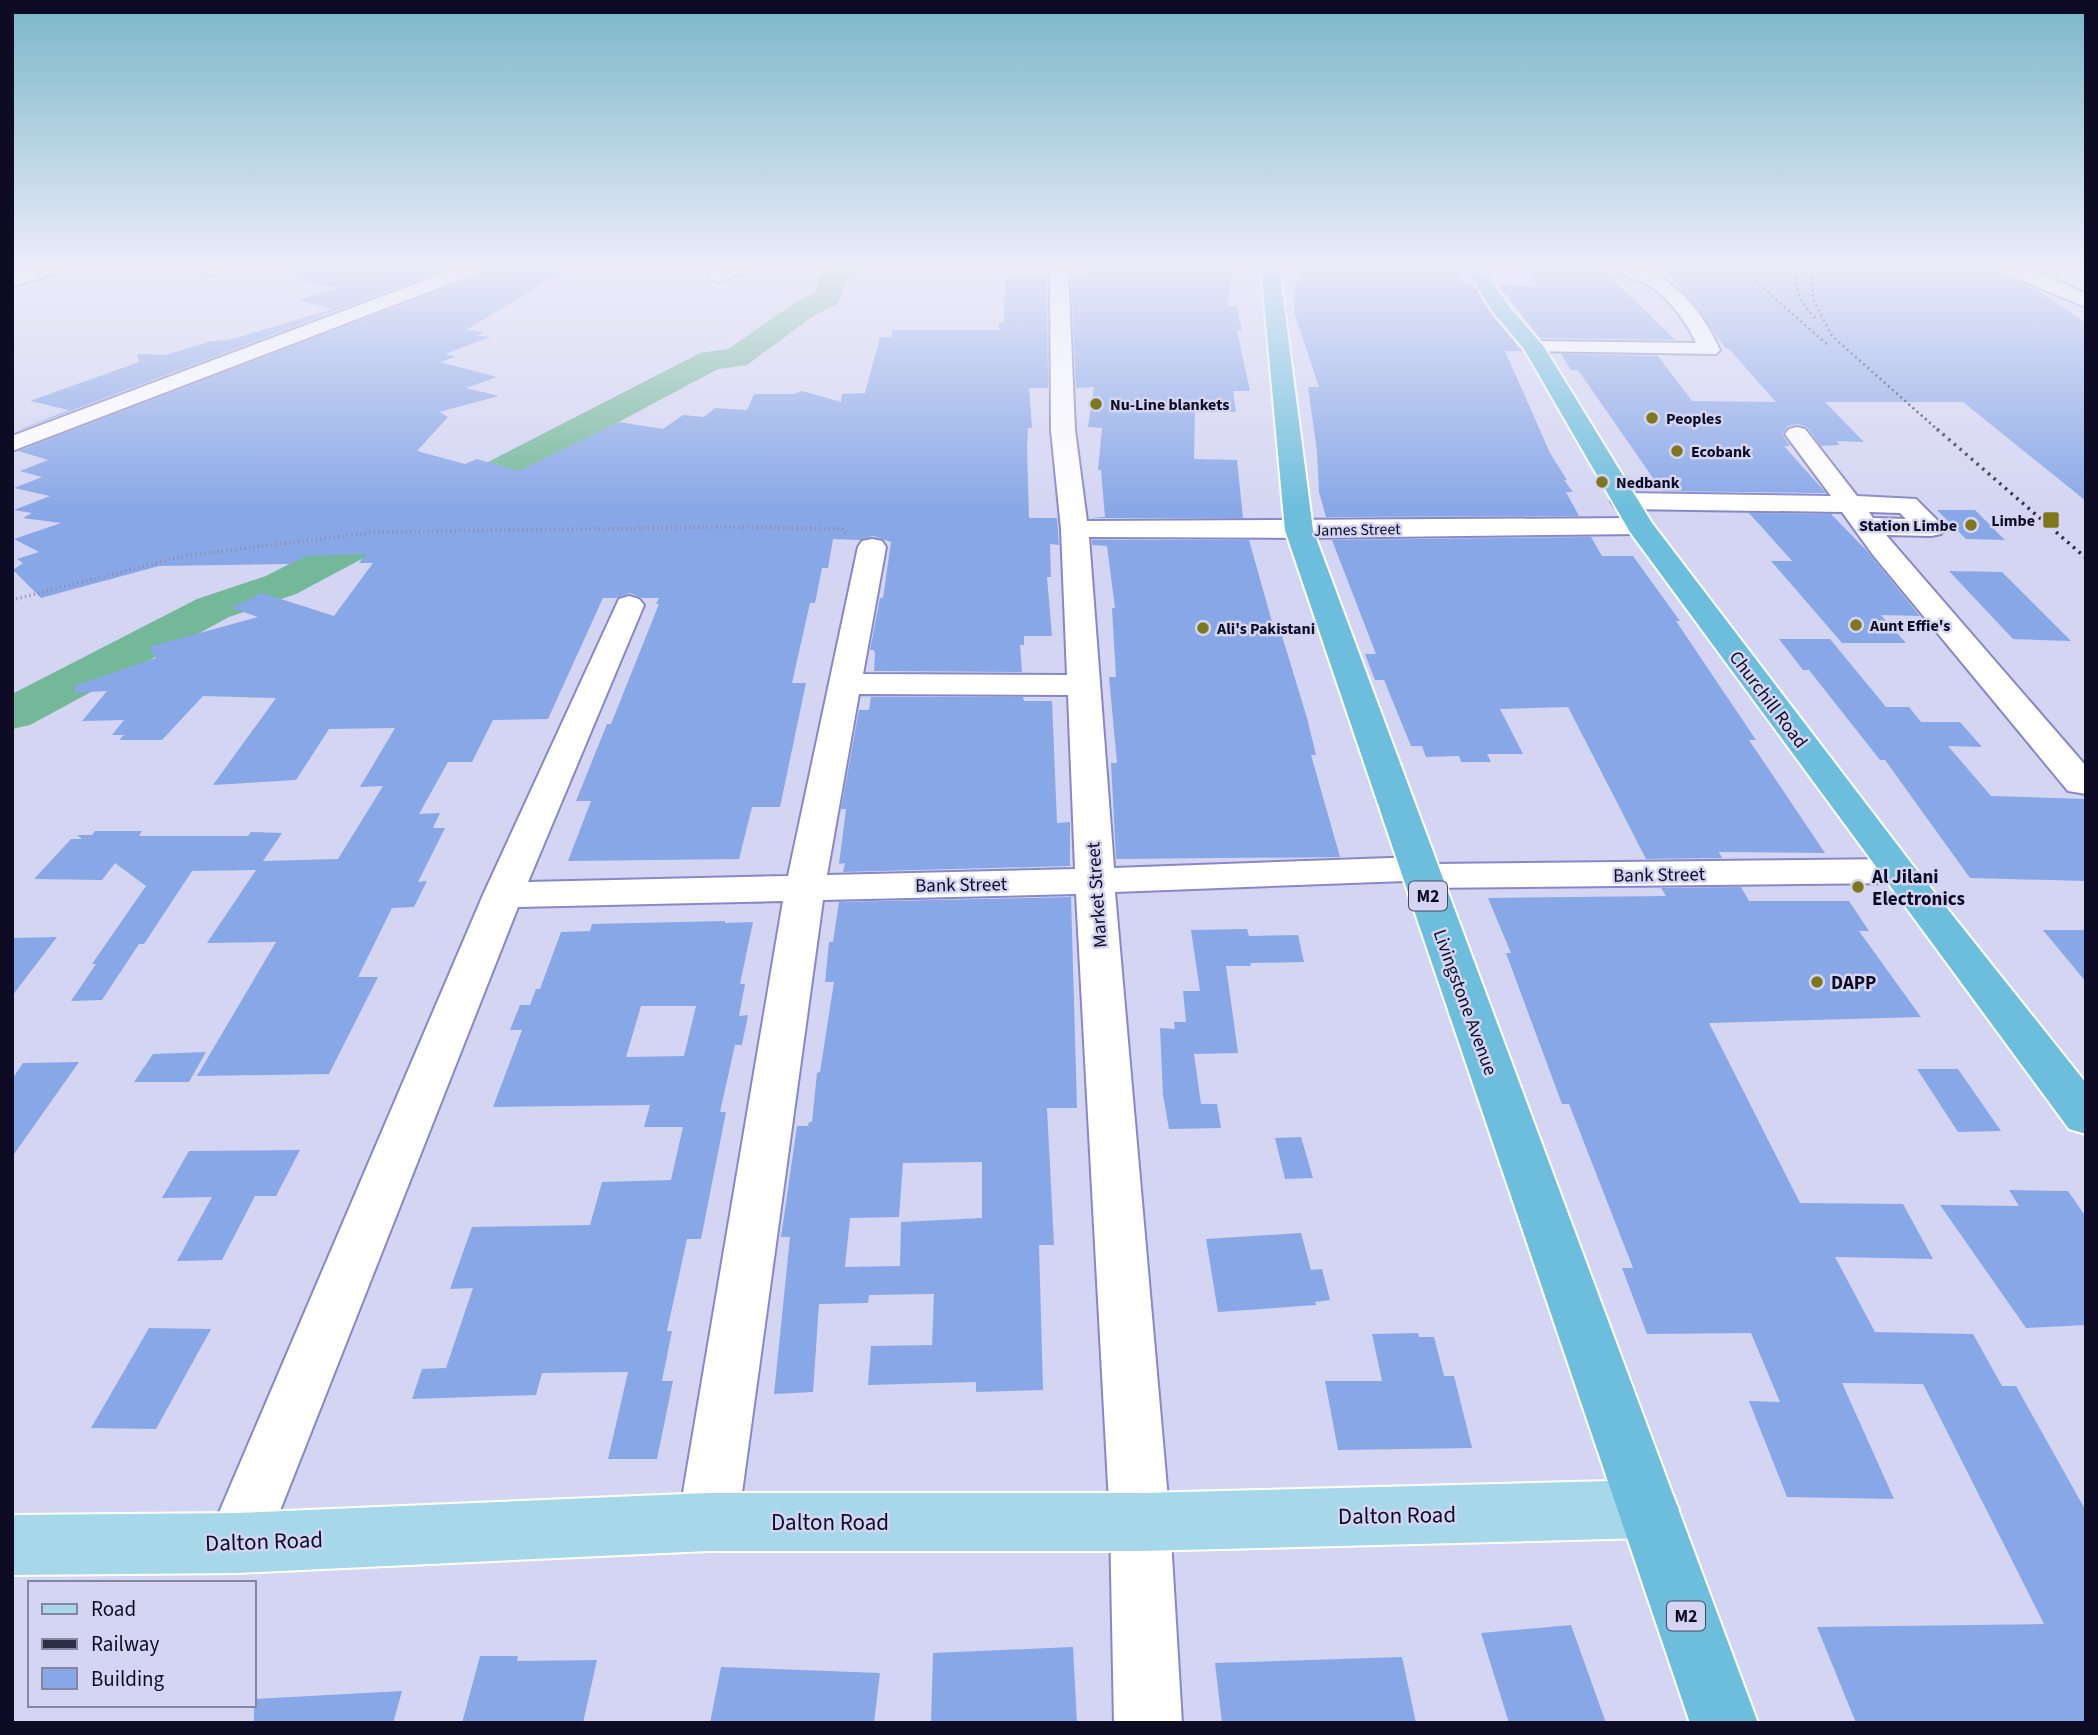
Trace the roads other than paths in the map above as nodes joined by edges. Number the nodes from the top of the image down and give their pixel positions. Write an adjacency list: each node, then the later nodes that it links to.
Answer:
1 (264, 348): 8 (street)
2 (1061, 348): 11 (street, Market Street)
3 (1279, 348): 12 (highway, Livingstone Avenue / M2)
4 (1534, 348): 9 (highway, Churchill Road)
5 (1576, 348): 6 (street)
6 (1708, 348)
7 (1797, 434): 10 (street)
8 (12, 444)
9 (1632, 514): 10 (street, James Street); 12 (street, James Street); 18 (highway, Churchill Road)
10 (1857, 516): 17 (street)
11 (1075, 529): 12 (street, James Street); 16 (street, Market Street)
12 (1299, 530): 19 (highway, Livingstone Avenue / M2)
13 (872, 547): 15 (street)
14 (629, 605): 22 (street)
15 (846, 684): 16 (street); 21 (street)
16 (1083, 685): 20 (street, Market Street)
17 (2086, 783)
18 (1897, 871): 19 (street, Bank Street); 23 (highway, Churchill Road)
19 (1420, 872): 20 (street, Bank Street); 24 (highway, Livingstone Avenue / M2)
20 (1095, 881): 21 (street, Bank Street); 26 (street, Market Street)
21 (805, 887): 22 (street, Bank Street); 25 (street)
22 (503, 895): 27 (street)
23 (2086, 1117)
24 (1649, 1509): 26 (main road, Dalton Road); 30 (highway, Livingstone Avenue / M2)
25 (708, 1522): 26 (main road, Dalton Road); 27 (main road, Dalton Road)
26 (1140, 1522): 29 (street, Market Street)
27 (237, 1543): 28 (main road, Dalton Road)
28 (12, 1545)
29 (1147, 1723)
30 (1724, 1723)

